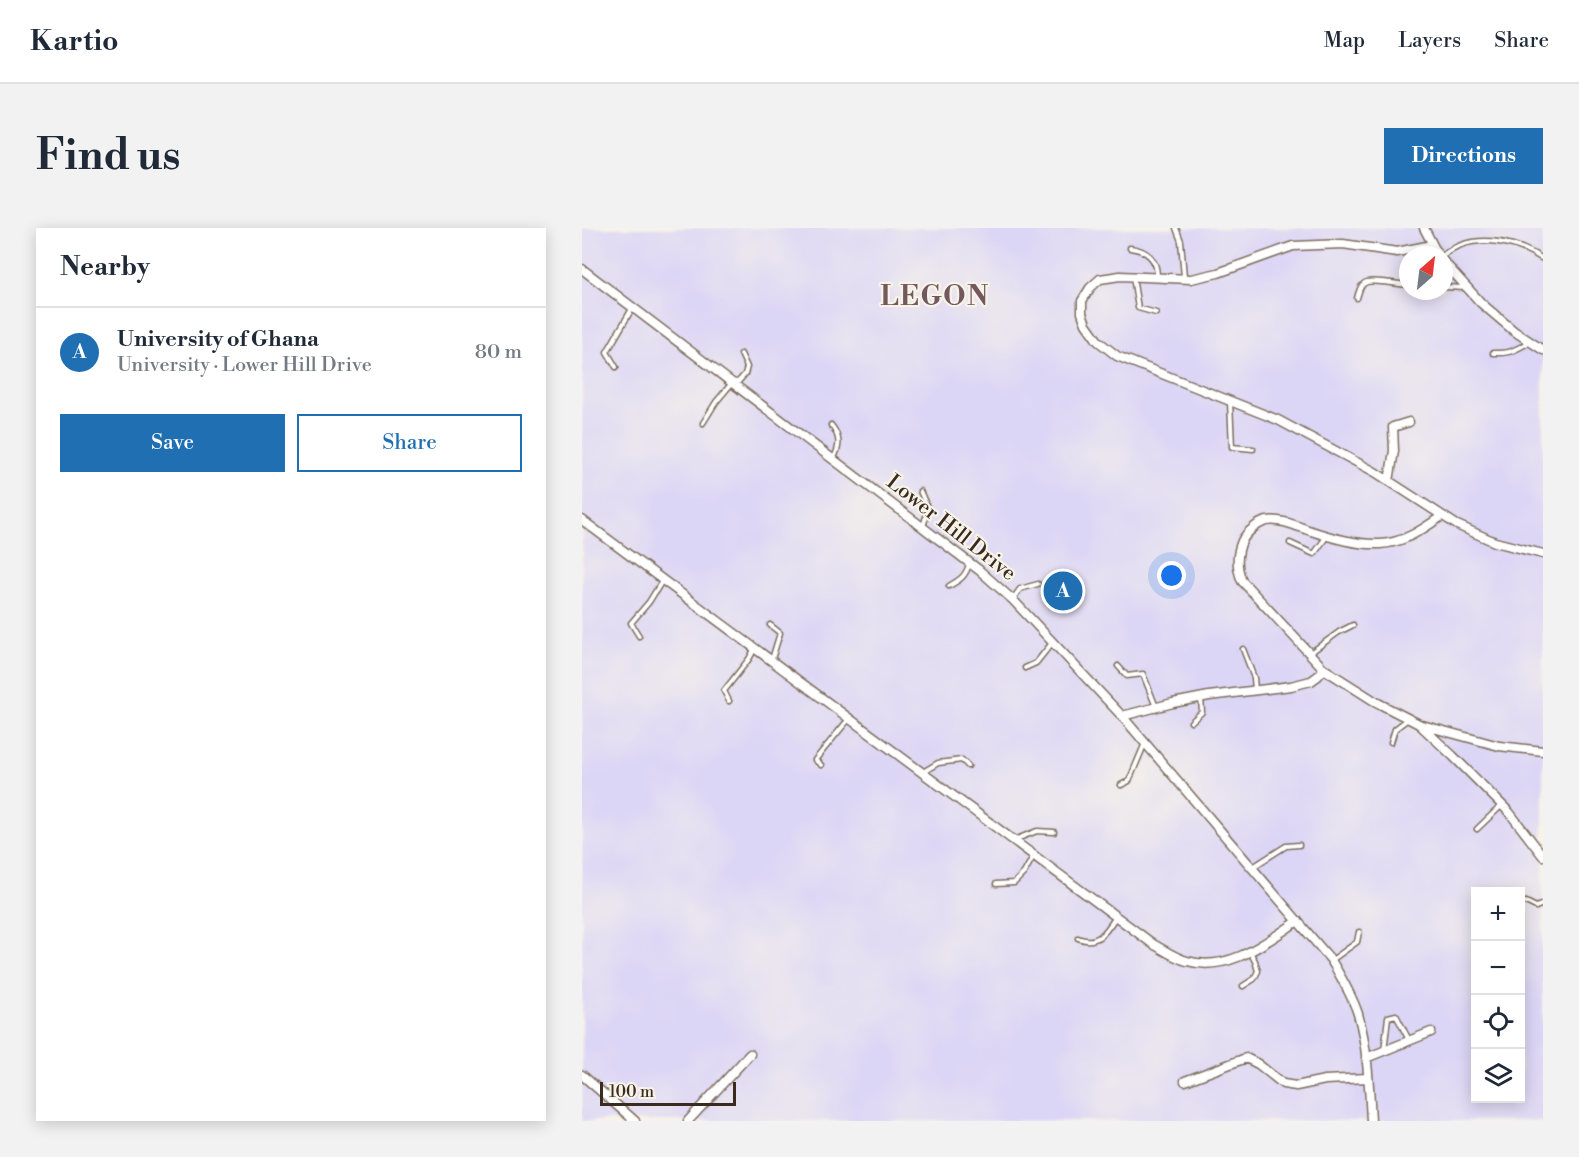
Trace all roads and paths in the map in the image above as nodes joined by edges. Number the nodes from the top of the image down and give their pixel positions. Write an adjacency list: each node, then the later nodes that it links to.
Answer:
1 (1176, 228): 11 (lane)
2 (1424, 228): 3 (street)
3 (1432, 245): 11 (street)
4 (1130, 248): 10 (lane)
5 (1453, 248): 6 (lane)
6 (1543, 259)
7 (582, 269): 16 (street, Lower Hill Drive)
8 (1453, 273): 14 (street)
9 (1133, 276): 10 (street); 17 (lane); 24 (street)
10 (1157, 277): 11 (street)
11 (1185, 278)
12 (1399, 284): 15 (lane)
13 (1453, 287): 14 (lane)
14 (1466, 288): 18 (street)
15 (1357, 298)
16 (633, 307): 22 (lane); 23 (street, Lower Hill Drive)
17 (1156, 313)
18 (1531, 342): 19 (street); 20 (lane)
19 (1543, 350)
20 (1493, 352)
21 (741, 354): 23 (lane)
22 (616, 367)
23 (732, 382): 26 (lane); 29 (street, Lower Hill Drive)
24 (1230, 402): 28 (lane); 30 (street)
25 (1409, 422): 30 (street)
26 (704, 423)
27 (831, 424): 29 (lane)
28 (1253, 449)
29 (833, 459): 34 (street, Lower Hill Drive)
30 (1389, 481): 32 (street)
31 (920, 491): 34 (lane)
32 (1442, 516): 35 (street); 37 (street)
33 (582, 520): 39 (street)
34 (923, 528): 38 (street, Lower Hill Drive)
35 (1328, 535): 36 (lane); 49 (street)
36 (1290, 543)
37 (1543, 554)
38 (970, 563): 41 (lane); 42 (street, Lower Hill Drive)
39 (663, 579): 45 (lane); 47 (street)
40 (1038, 584): 42 (lane)
41 (949, 586)
42 (1013, 600): 46 (street, Lower Hill Drive)
43 (770, 625): 50 (lane)
44 (1353, 625): 49 (lane)
45 (639, 636)
46 (1053, 643): 52 (lane); 58 (street, Lower Hill Drive)
47 (756, 648): 50 (street); 56 (lane)
48 (1243, 649): 54 (lane)
49 (1310, 653): 53 (street)
50 (772, 660): 59 (street)
51 (1118, 666): 57 (lane)
52 (1025, 668)
53 (1324, 669): 54 (street); 60 (street)
54 (1256, 690): 55 (street)
55 (1200, 698): 57 (street); 61 (lane)
56 (729, 701)
57 (1156, 707): 58 (street)
58 (1122, 716): 64 (street, Lower Hill Drive)
59 (849, 718): 66 (lane); 68 (street)
60 (1408, 719): 62 (street); 63 (lane)
61 (1191, 722)
62 (1419, 724): 65 (street); 70 (street)
63 (1391, 742)
64 (1145, 743): 69 (lane); 77 (street, Lower Hill Drive)
65 (1543, 752)
66 (821, 765)
67 (968, 766): 68 (lane)
68 (922, 772): 73 (street)
69 (1121, 785)
70 (1502, 805): 71 (lane); 76 (street)
71 (1477, 829)
72 (1054, 832): 73 (lane)
73 (1013, 840): 75 (street)
74 (1299, 845): 77 (lane)
75 (1033, 856): 78 (lane); 81 (street)
76 (1543, 856)
77 (1252, 867): 82 (street, Lower Hill Drive)
78 (996, 884)
79 (1526, 902): 80 (lane)
80 (1543, 904)
81 (1115, 917): 84 (lane); 85 (street)
82 (1298, 921): 85 (street); 86 (street, Lower Hill Drive)
83 (1359, 932): 86 (lane)
84 (1078, 938)
85 (1250, 952): 87 (lane)
86 (1331, 960): 92 (street, Lower Hill Drive)
87 (1243, 986)
88 (1431, 1032): 89 (street)
89 (1409, 1041): 90 (street); 90 (lane)
90 (1384, 1051): 92 (street)
91 (750, 1054): 97 (street)
92 (1366, 1058): 94 (street, Lower Hill Drive)
93 (582, 1075): 96 (street)
94 (1368, 1078): 95 (street); 98 (street, Lower Hill Drive)
95 (1185, 1081)
96 (634, 1121)
97 (688, 1121)
98 (1371, 1121)

